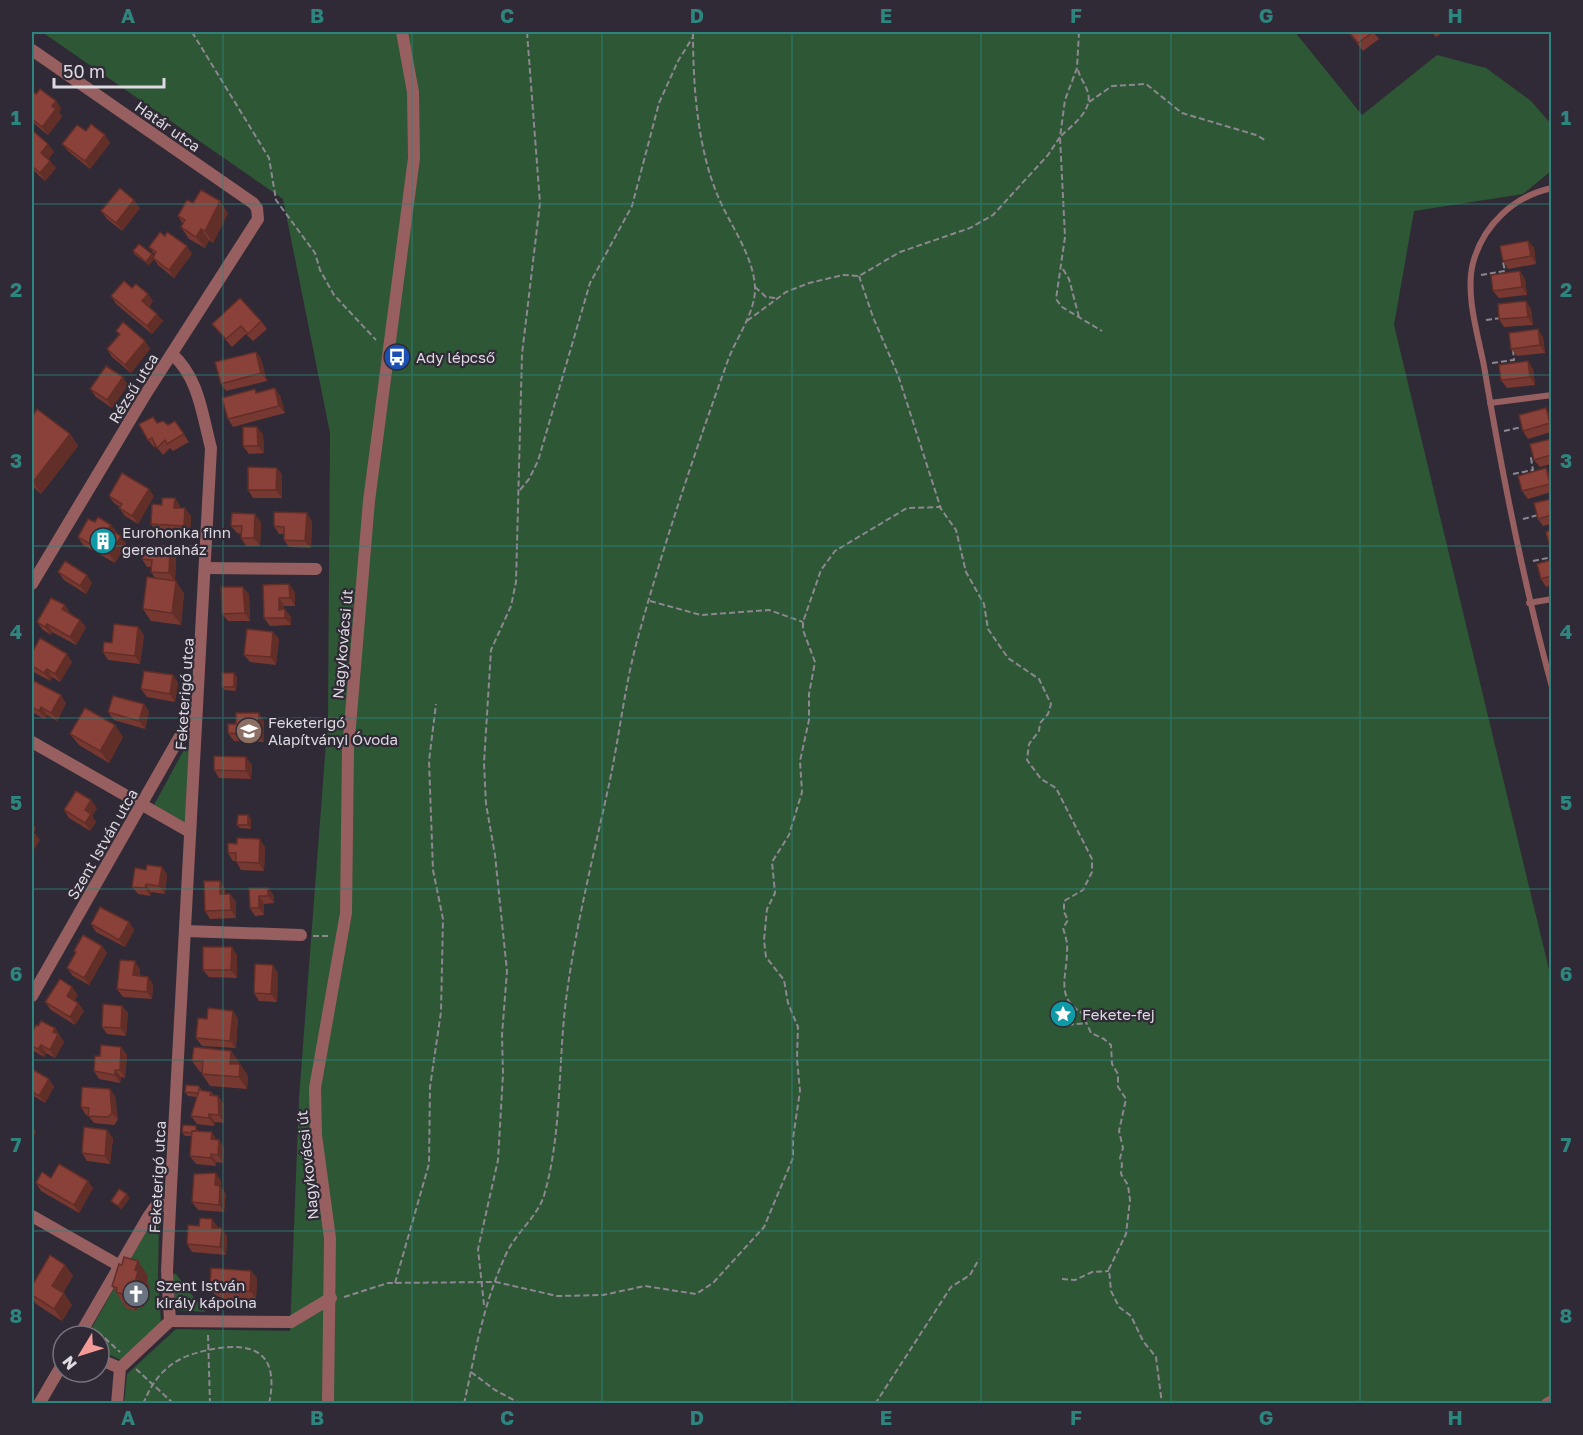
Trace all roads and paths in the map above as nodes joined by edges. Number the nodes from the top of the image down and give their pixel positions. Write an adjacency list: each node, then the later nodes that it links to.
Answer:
1 (192, 32): 28 (path)
2 (402, 32): 28 (street, Nagykovácsi út)
3 (527, 32): 41 (path)
4 (693, 32): 6 (path)
5 (1079, 32): 8 (path)
6 (693, 37): 20 (path); 41 (path)
7 (32, 50): 13 (street, Határ utca)
8 (1077, 68): 9 (path); 10 (path)
9 (1089, 102): 10 (path); 11 (path)
10 (1060, 137): 15 (path); 17 (path)
11 (1265, 140)
12 (1551, 189): 18 (lane)
13 (257, 208): 29 (street, Rézsű utca)
14 (1507, 260): 16 (path)
15 (1062, 267): 22 (path); 22 (path)
16 (1505, 271): 18 (path); 19 (path)
17 (859, 276): 21 (path); 42 (path)
18 (1472, 276): 24 (lane)
19 (1505, 277)
20 (755, 287): 21 (path); 25 (path)
21 (778, 298): 25 (path)
22 (1079, 317): 26 (path)
23 (1504, 318): 24 (path)
24 (1476, 322): 31 (lane)
25 (744, 324): 52 (path)
26 (1102, 331)
27 (1516, 348): 30 (path)
28 (388, 353): 63 (street, Nagykovácsi út)
29 (172, 354): 48 (street, Feketerigó utca); 50 (street, Rézsű utca)
30 (1514, 360): 31 (path); 32 (path)
31 (1484, 364): 34 (lane)
32 (1515, 365)
33 (1551, 395): 34 (lane)
34 (1490, 403): 36 (lane)
35 (1525, 427): 36 (path)
36 (1496, 432): 39 (lane)
37 (1537, 457): 38 (path)
38 (1533, 470): 39 (path); 40 (path)
39 (1504, 475): 44 (lane)
40 (1534, 475)
41 (520, 490): 73 (path)
42 (940, 507): 54 (path); 66 (path)
43 (1540, 515): 44 (path)
44 (1513, 521): 47 (lane)
45 (1551, 547): 46 (path)
46 (1551, 556): 47 (path)
47 (1521, 563): 53 (lane)
48 (206, 568): 49 (street); 57 (street, Feketerigó utca)
49 (316, 568)
50 (32, 584)
51 (1551, 599): 53 (lane)
52 (650, 601): 54 (path); 74 (path)
53 (1529, 603): 55 (lane)
54 (803, 622): 74 (path)
55 (1551, 687)
56 (436, 704): 75 (path)
57 (197, 707): 59 (street, Szent István utca); 60 (street, Feketerigó utca)
58 (32, 742): 59 (street)
59 (142, 805): 60 (street); 64 (street, Szent István utca)
60 (190, 832): 61 (street, Feketerigó utca)
61 (186, 931): 62 (street); 67 (street, Feketerigó utca)
62 (301, 936): 63 (path)
63 (343, 936): 76 (street, Nagykovácsi út)
64 (32, 996)
65 (1060, 1011): 66 (path)
66 (1087, 1023): 71 (path)
67 (170, 1204): 70 (street); 79 (street, Feketerigó utca)
68 (32, 1216): 70 (street)
69 (979, 1259): 98 (path)
70 (120, 1266): 80 (street)
71 (1109, 1271): 72 (path); 99 (path)
72 (1062, 1279)
73 (482, 1282): 74 (path); 75 (path); 77 (path)
74 (496, 1282): 77 (path)
75 (395, 1283): 76 (path)
76 (331, 1298): 78 (street); 95 (street, Nagykovácsi út)
77 (484, 1308): 85 (path)
78 (208, 1320): 79 (street); 82 (path)
79 (170, 1321): 84 (street)
80 (86, 1324)
81 (111, 1343): 84 (path)
82 (208, 1350): 86 (path); 93 (path); 94 (path)
83 (111, 1362): 84 (street)
84 (124, 1365): 86 (path); 90 (street)
85 (471, 1372): 96 (path); 97 (path)
86 (152, 1383): 91 (path); 92 (path)
87 (51, 1384): 89 (street)
88 (1551, 1401): 100 (street)
89 (39, 1404)
90 (117, 1404)
91 (143, 1404)
92 (174, 1404)
93 (210, 1404)
94 (269, 1404)
95 (328, 1404)
96 (464, 1404)
97 (521, 1404)
98 (875, 1404)
99 (1162, 1404)
100 (1547, 1404)

